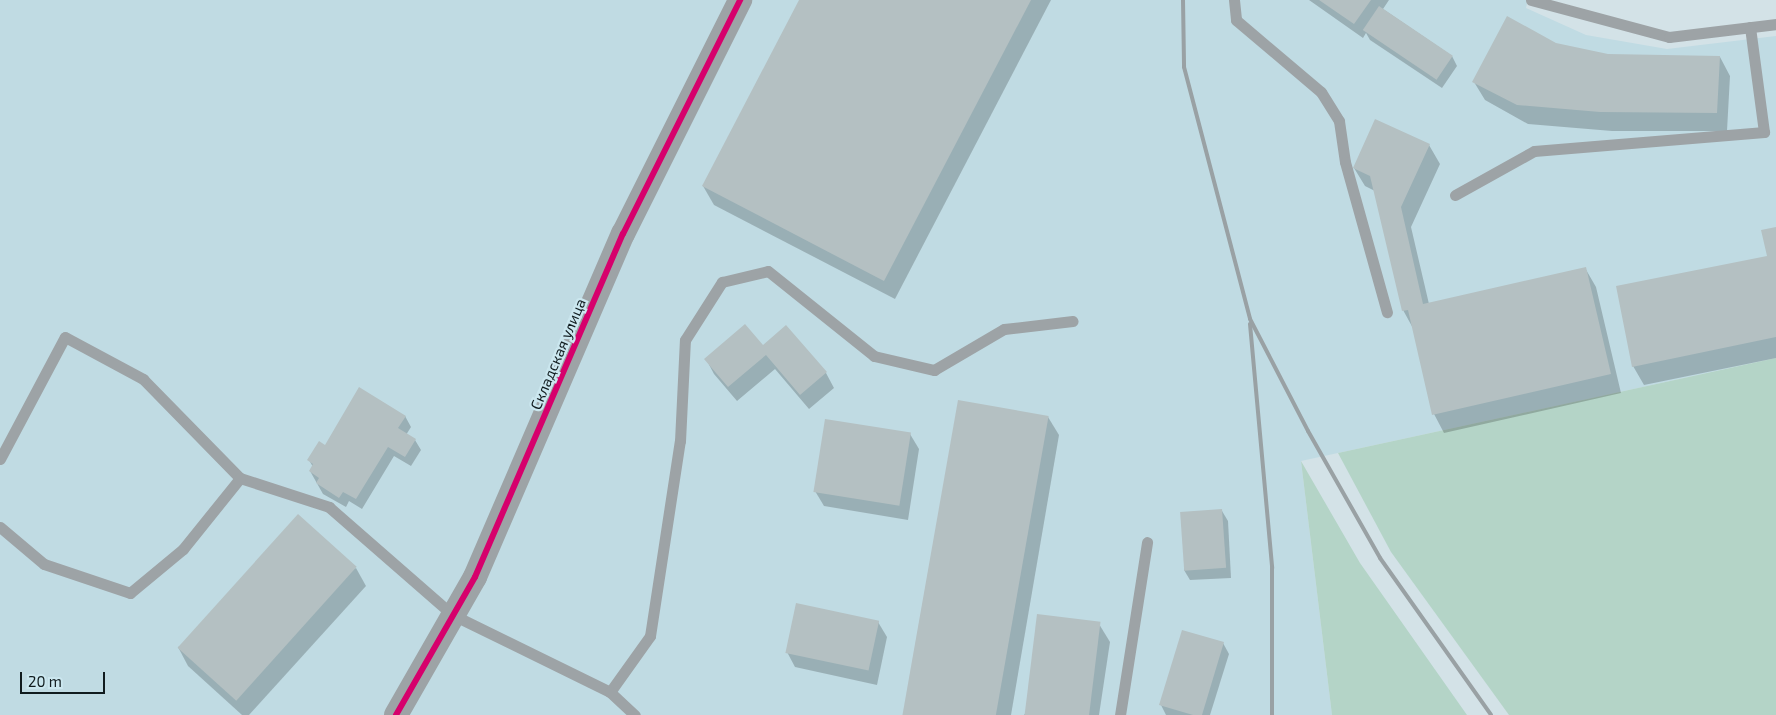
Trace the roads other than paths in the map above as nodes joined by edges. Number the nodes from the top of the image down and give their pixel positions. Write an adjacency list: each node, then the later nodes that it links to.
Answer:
1 (740, 0): 13 (street, Складская улица)
2 (1234, 0): 7 (lane)
3 (1531, 0): 5 (lane)
4 (1776, 24): 5 (lane)
5 (1750, 27): 6 (lane)
6 (1455, 195)
7 (1387, 312)
8 (1073, 321): 14 (lane)
9 (0, 459): 10 (lane)
10 (240, 478): 11 (lane); 13 (lane)
11 (0, 527)
12 (1147, 542): 17 (lane)
13 (453, 615): 14 (lane); 15 (street, Складская улица)
14 (610, 692): 16 (lane)
15 (396, 715)
16 (635, 715)
17 (1120, 715)

